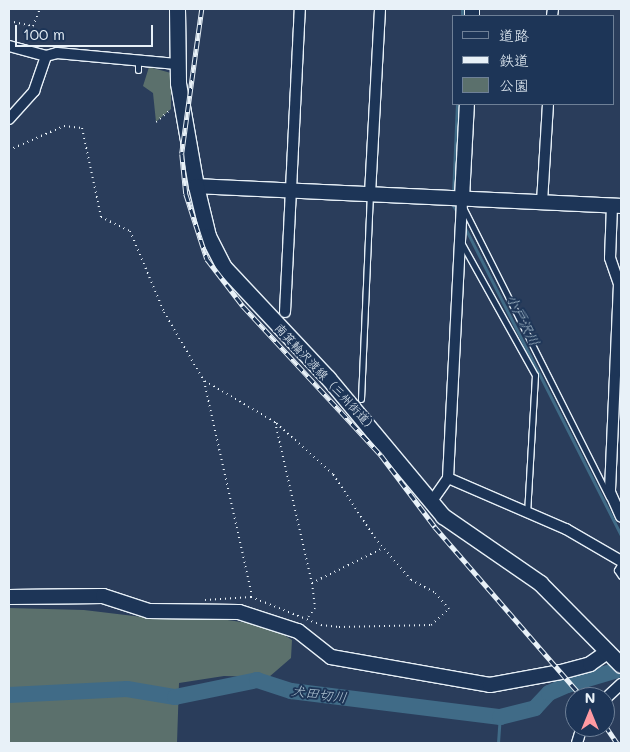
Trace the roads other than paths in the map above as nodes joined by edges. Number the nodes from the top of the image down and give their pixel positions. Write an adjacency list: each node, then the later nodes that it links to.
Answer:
1 (177, 9): 6 (main road, 南箕輪沢渡線（三州街道）)
2 (300, 9): 11 (street)
3 (380, 9): 12 (street)
4 (9, 46): 5 (street)
5 (46, 56): 6 (street); 9 (street)
6 (176, 64): 10 (main road, 南箕輪沢渡線（三州街道）)
7 (467, 105): 13 (street)
8 (548, 105): 14 (street)
9 (9, 119)
10 (196, 186): 11 (street); 21 (main road, 南箕輪沢渡線（三州街道）)
11 (291, 190): 12 (street); 17 (street)
12 (370, 194): 13 (street); 18 (lane)
13 (458, 202): 14 (street); 16 (street); 20 (lane)
14 (542, 202): 15 (street)
15 (617, 206): 20 (street)
16 (459, 233): 19 (street); 22 (lane)
17 (286, 312)
18 (361, 399)
19 (448, 478): 21 (street); 22 (street)
20 (612, 498): 23 (street)
21 (432, 501): 27 (main road, 南箕輪沢渡線（三州街道）)
22 (527, 512): 24 (street)
23 (621, 517)
24 (621, 562): 25 (lane)
25 (621, 576)
26 (9, 597): 27 (street)
27 (615, 657)

